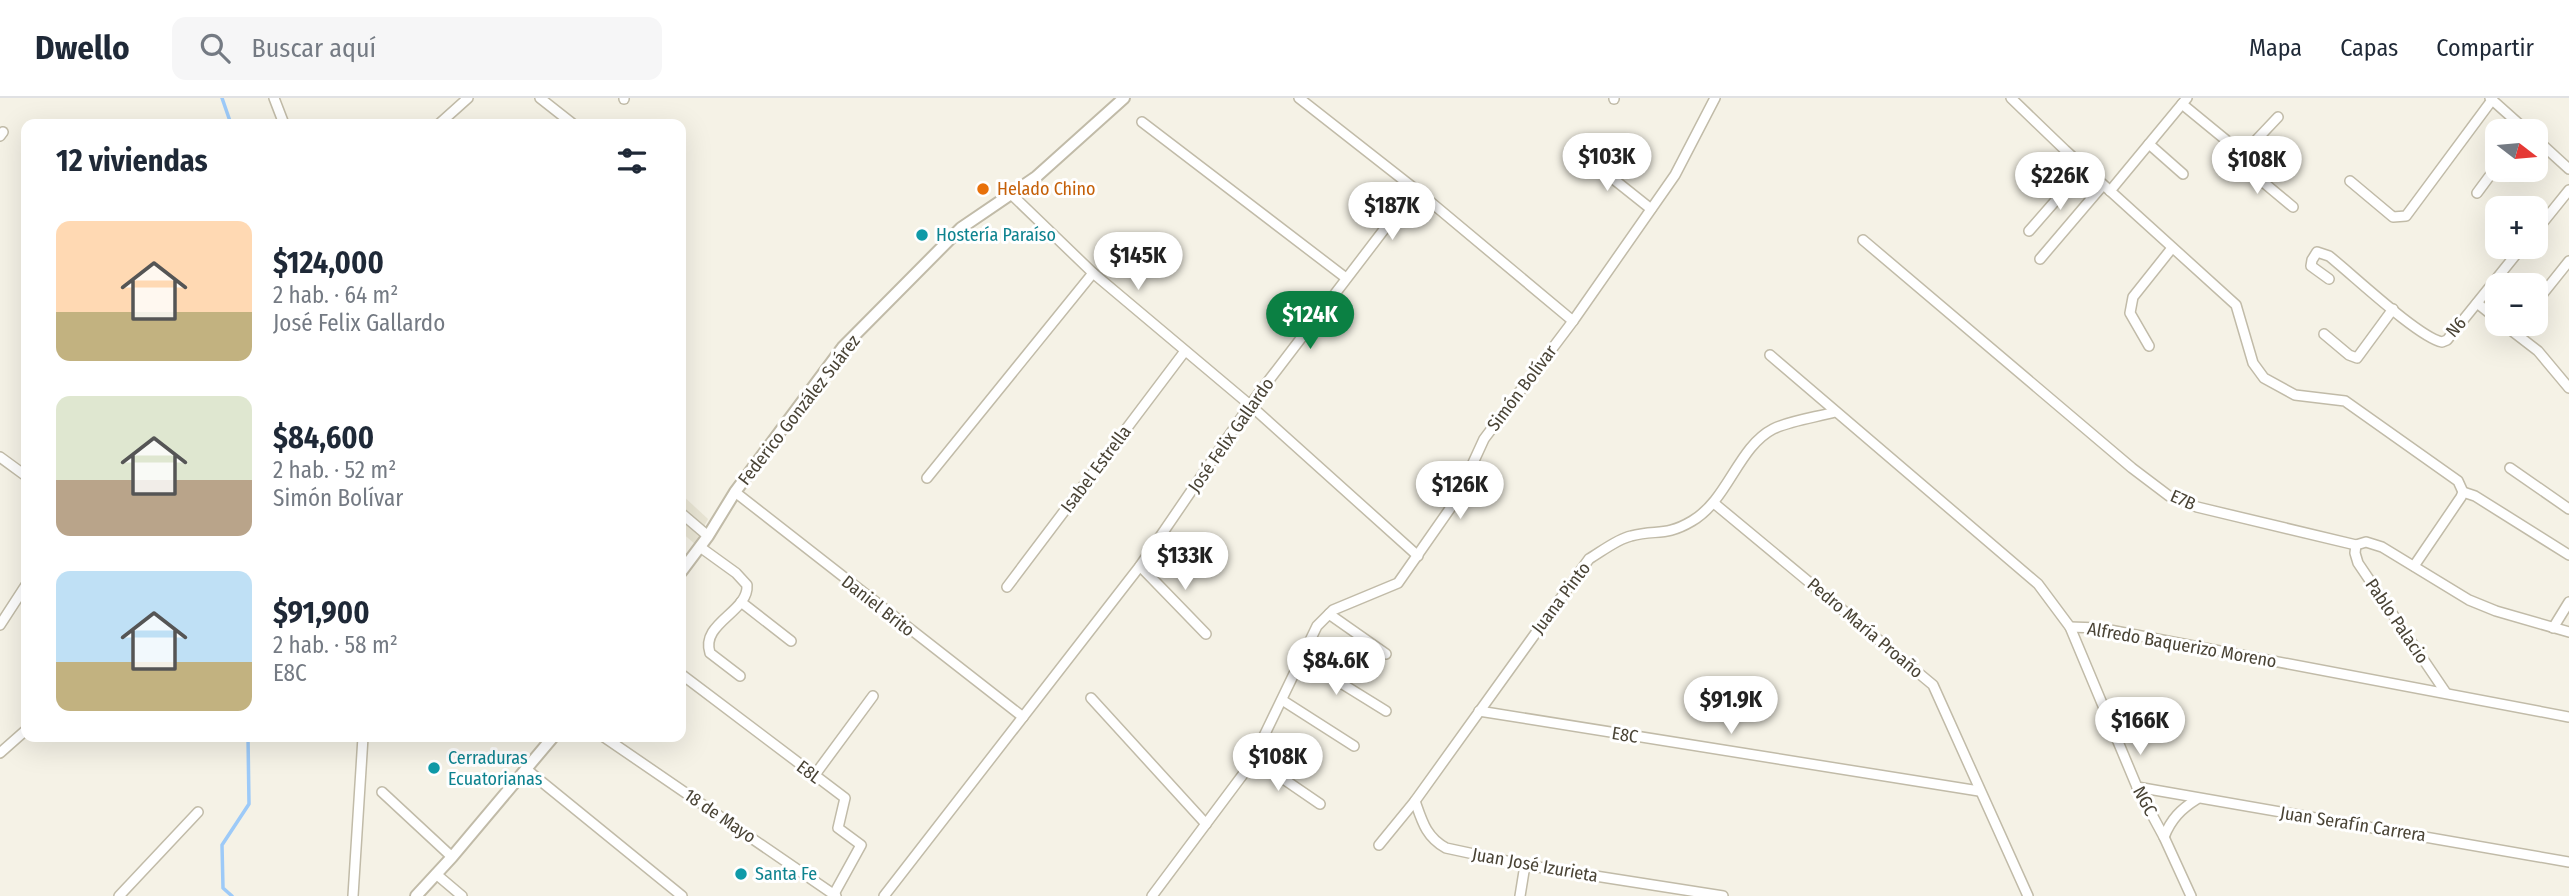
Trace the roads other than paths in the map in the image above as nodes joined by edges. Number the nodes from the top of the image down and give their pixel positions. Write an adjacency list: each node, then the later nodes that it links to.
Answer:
1 (274, 98): 11 (street)
2 (468, 98): 12 (street)
3 (540, 98): 13 (street)
4 (1124, 98): 29 (street, Federico González Suárez)
5 (1299, 98): 26 (street)
6 (1715, 98): 31 (street, Simón Bolívar)
7 (2011, 98): 20 (street)
8 (2491, 99): 14 (street); 23 (street)
9 (2184, 101): 16 (street); 19 (street)
10 (2278, 117): 19 (street)
11 (282, 119)
12 (445, 119)
13 (567, 119)
14 (2513, 119)
15 (1142, 122): 40 (street)
16 (2149, 144): 22 (street); 25 (street)
17 (2548, 150): 21 (street)
18 (1582, 154): 31 (street)
19 (2243, 154): 30 (street)
20 (2084, 168): 25 (street); 33 (street)
21 (2569, 169)
22 (2183, 174)
23 (2350, 181)
24 (2485, 182): 28 (street)
25 (2107, 188): 35 (street); 36 (street)
26 (1415, 189): 40 (street, José Felix Gallardo); 46 (street)
27 (2569, 190): 32 (street)
28 (2477, 193)
29 (1011, 194): 39 (street); 59 (street, Federico González Suárez)
30 (2292, 207)
31 (1651, 209): 46 (street, Simón Bolívar)
32 (2548, 216)
33 (2029, 231)
34 (1863, 240): 65 (street, E7B)
35 (2172, 248): 49 (street); 60 (street)
36 (2040, 258)
37 (2512, 259): 43 (street, N6)
38 (2569, 261): 42 (street)
39 (1093, 273): 50 (street); 58 (street)
40 (1346, 278): 53 (street, José Felix Gallardo)
41 (2329, 279): 44 (street)
42 (2548, 287)
43 (2477, 303): 44 (street, N6); 45 (street)
44 (2393, 309): 47 (street)
45 (2485, 309)
46 (1573, 321): 68 (street, Simón Bolívar)
47 (2324, 334)
48 (2519, 336): 52 (street)
49 (2149, 346)
50 (1185, 351): 53 (street); 72 (street, Isabel Estrella)
51 (1770, 355): 54 (street, Alfredo Baquerizo Moreno)
52 (2569, 388)
53 (1250, 405): 68 (street); 70 (street, José Felix Gallardo)
54 (1835, 412): 61 (street, Juana Pinto); 78 (street, Alfredo Baquerizo Moreno)
55 (0, 457): 57 (street)
56 (2510, 468): 62 (street)
57 (21, 473)
58 (928, 478)
59 (736, 492): 64 (street, Federico González Suárez); 93 (street, Daniel Brito)
60 (2463, 492): 67 (street); 71 (street)
61 (1715, 504): 92 (street, Juana Pinto); 105 (street, Pedro María Proaño)
62 (2569, 509)
63 (686, 517): 64 (street)
64 (708, 536): 66 (street, Federico González Suárez)
65 (2356, 545): 71 (street, E7B); 87 (street, Pablo Palacio)
66 (700, 547): 69 (street, Federico González Suárez); 74 (street)
67 (2569, 555)
68 (1418, 556): 76 (street, Simón Bolívar)
69 (686, 562)
70 (1140, 566): 81 (street); 93 (street, José Felix Gallardo)
71 (2414, 566): 79 (street, E7B)
72 (1007, 587)
73 (21, 593): 77 (street)
74 (741, 602): 82 (street); 85 (street)
75 (2569, 602): 79 (street)
76 (1329, 614): 83 (street); 84 (street, Simón Bolívar)
77 (0, 625)
78 (2070, 627): 87 (street, Alfredo Baquerizo Moreno); 104 (street, NGC)
79 (2553, 628): 80 (street, E7B)
80 (2569, 632)
81 (1206, 634)
82 (791, 641)
83 (1386, 654)
84 (1302, 659): 90 (street, Simón Bolívar); 91 (street)
85 (740, 676)
86 (686, 678): 103 (street, E8L)
87 (2446, 693): 94 (street, Alfredo Baquerizo Moreno)
88 (873, 696): 103 (street)
89 (1091, 698): 111 (street)
90 (1282, 700): 99 (street); 101 (street, Simón Bolívar)
91 (1386, 711)
92 (1479, 711): 105 (street, E8C); 108 (street, Juana Pinto)
93 (1023, 717): 124 (street, José Felix Gallardo)
94 (2569, 717)
95 (21, 734): 100 (street)
96 (363, 742): 120 (street)
97 (548, 742): 102 (street)
98 (611, 742): 118 (street, 18 de Mayo)
99 (1354, 746)
100 (0, 753)
101 (1253, 758): 109 (street); 111 (street, Simón Bolívar)
102 (526, 769): 114 (street); 123 (street)
103 (814, 776): 118 (street, E8L)
104 (2137, 787): 107 (street, Juan Serafín Carrera); 112 (street, NGC)
105 (1979, 791): 128 (street, Pedro María Proaño)
106 (382, 792): 114 (street)
107 (2197, 799): 112 (street); 115 (street, Juan Serafín Carrera)
108 (1415, 801): 113 (street, Juana Pinto); 116 (street, Juan José Izurieta)
109 (1320, 804)
110 (198, 812): 119 (street)
111 (1206, 824): 125 (street, Simón Bolívar)
112 (2164, 837): 129 (street, NGC)
113 (1379, 845)
114 (452, 857): 117 (street)
115 (2569, 862)
116 (1525, 865): 126 (street); 127 (street, Juan José Izurieta)
117 (436, 874): 121 (street); 122 (street)
118 (835, 895)
119 (119, 896)
120 (353, 896)
121 (416, 896)
122 (462, 896)
123 (682, 896)
124 (884, 896)
125 (1152, 896)
126 (1520, 896)
127 (1723, 896)
128 (2028, 896)
129 (2191, 896)

